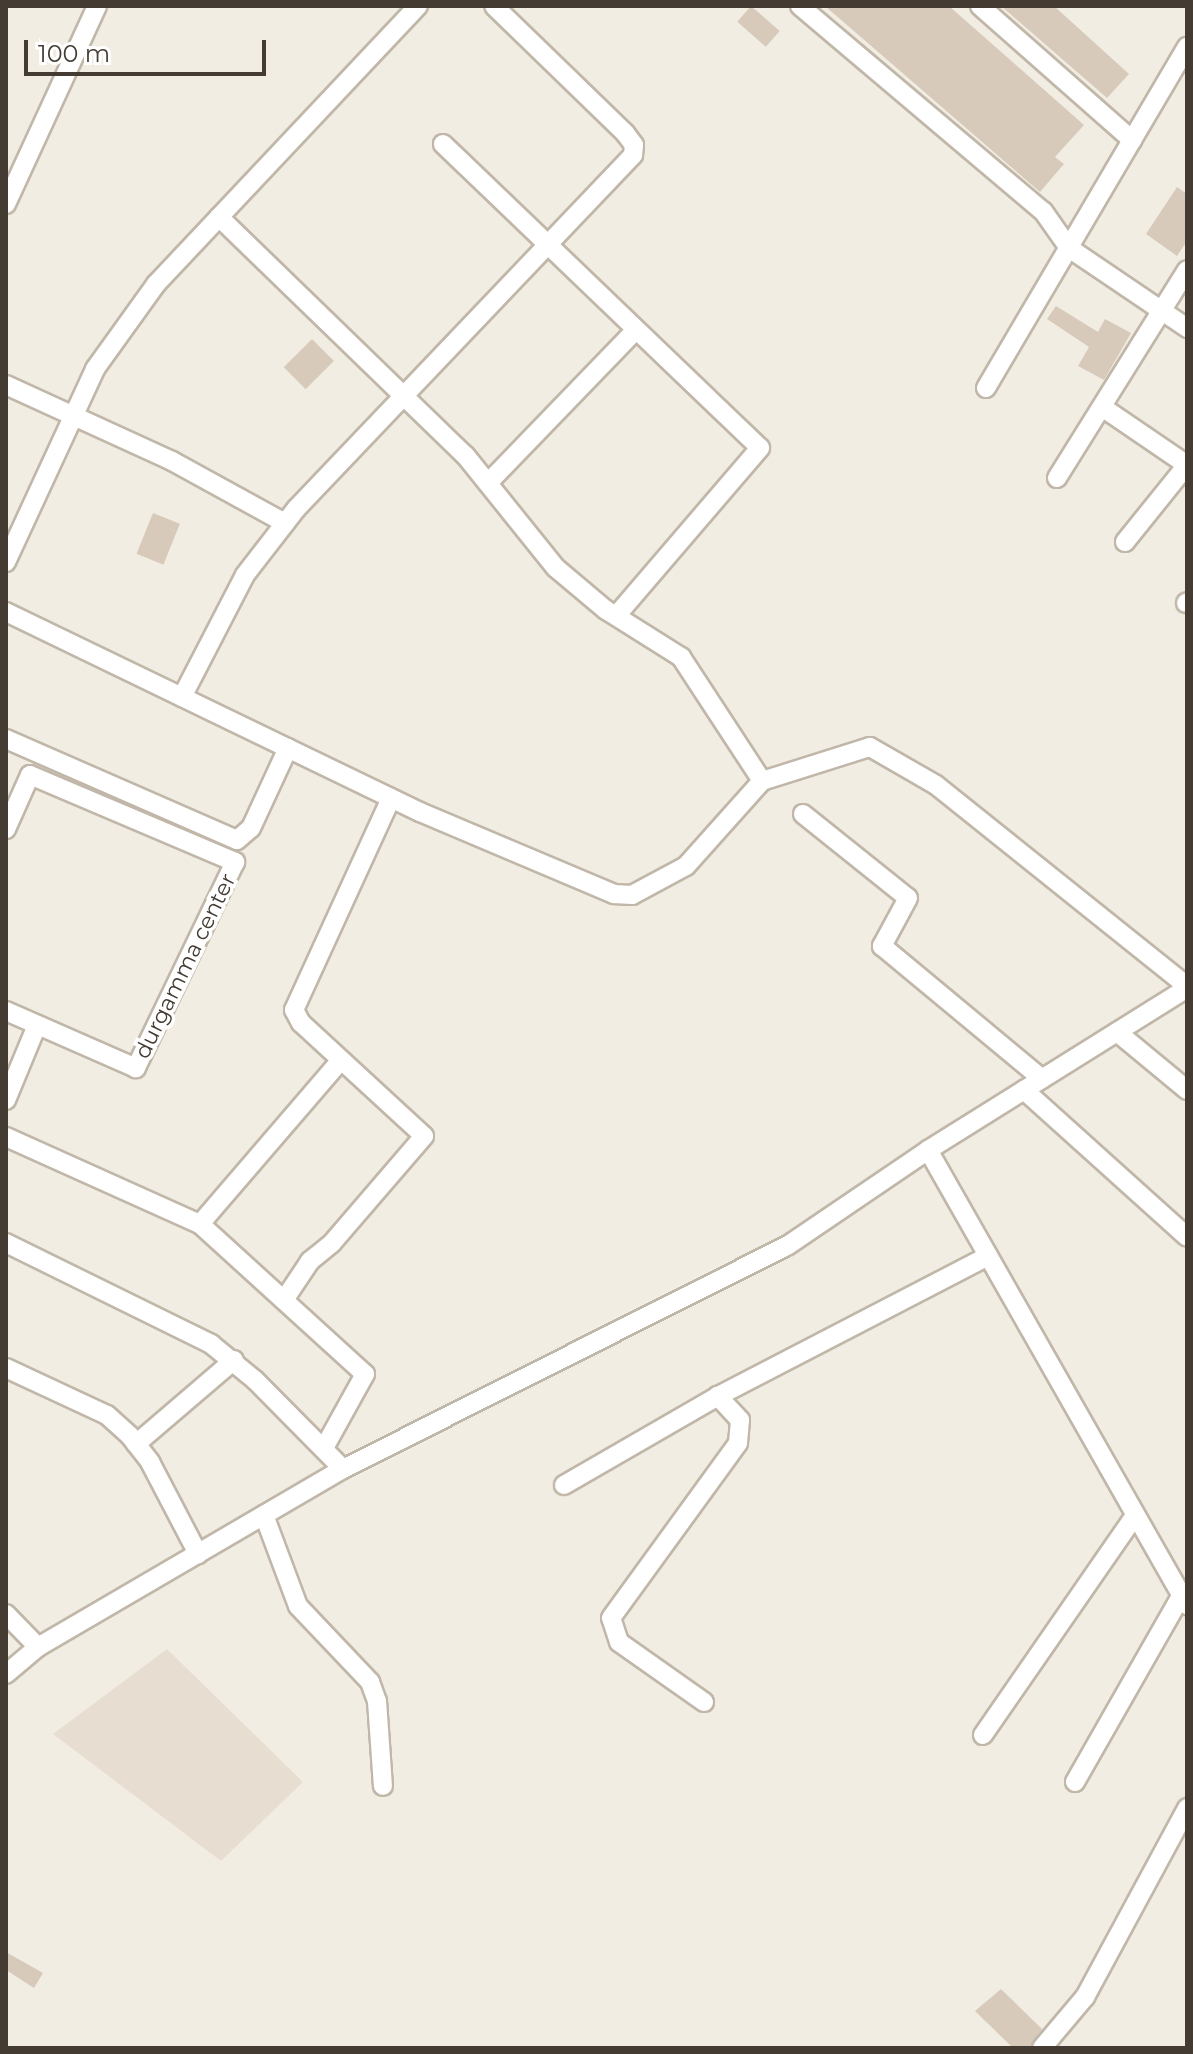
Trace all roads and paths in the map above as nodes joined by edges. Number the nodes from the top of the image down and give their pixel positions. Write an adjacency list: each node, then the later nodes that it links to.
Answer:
1 (97, 6): 9 (street)
2 (418, 6): 10 (street)
3 (494, 6): 11 (street)
4 (800, 6): 12 (street)
5 (980, 6): 7 (street)
6 (1187, 47): 7 (street)
7 (1132, 140): 12 (street)
8 (443, 144): 11 (street)
9 (6, 204)
10 (219, 217): 19 (street); 21 (street)
11 (549, 247): 16 (street); 19 (street)
12 (1069, 248): 14 (street); 18 (street)
13 (1187, 270): 14 (street)
14 (1162, 311): 15 (street); 20 (street)
15 (1187, 328)
16 (636, 330): 24 (street); 29 (street)
17 (6, 385): 21 (street)
18 (986, 388)
19 (407, 397): 24 (street); 25 (street)
20 (1102, 407): 22 (street); 23 (street)
21 (74, 415): 25 (street); 27 (street)
22 (1187, 465): 26 (street)
23 (1057, 478)
24 (488, 483): 29 (street)
25 (285, 523): 30 (street)
26 (1125, 542)
27 (6, 562)
28 (6, 612): 30 (street)
29 (616, 616): 33 (street)
30 (182, 697): 32 (street)
31 (6, 739): 32 (street)
32 (288, 748): 34 (street)
33 (762, 781): 34 (street); 37 (street)
34 (391, 798): 41 (street)
35 (803, 814): 42 (street)
36 (6, 829): 39 (street, durgamma center)
37 (1187, 987): 40 (street)
38 (6, 1011): 39 (street, durgamma center)
39 (37, 1025): 45 (street)
40 (1117, 1032): 42 (street); 44 (street)
41 (341, 1060): 48 (street); 52 (street)
42 (1042, 1079): 43 (street)
43 (1024, 1090): 47 (street); 49 (street)
44 (1187, 1090)
45 (6, 1100)
46 (6, 1137): 48 (street)
47 (928, 1150): 51 (street); 58 (street)
48 (200, 1224): 52 (street)
49 (1187, 1237)
50 (6, 1243): 53 (street)
51 (988, 1256): 55 (street); 61 (street)
52 (284, 1300): 57 (street)
53 (234, 1360): 56 (street); 57 (street)
54 (6, 1368): 56 (street)
55 (718, 1396): 59 (street); 67 (street)
56 (136, 1444): 62 (street)
57 (324, 1448): 58 (street)
58 (343, 1469): 60 (street)
59 (564, 1485)
60 (264, 1515): 62 (street); 70 (street)
61 (1134, 1517): 63 (street); 68 (street)
62 (198, 1554): 65 (street)
63 (1184, 1601): 69 (street)
64 (6, 1614): 65 (street)
65 (38, 1647): 66 (street)
66 (6, 1674)
67 (704, 1702)
68 (983, 1735)
69 (1075, 1782)
70 (383, 1786)
71 (1187, 1808): 72 (street)
72 (1042, 2048)

